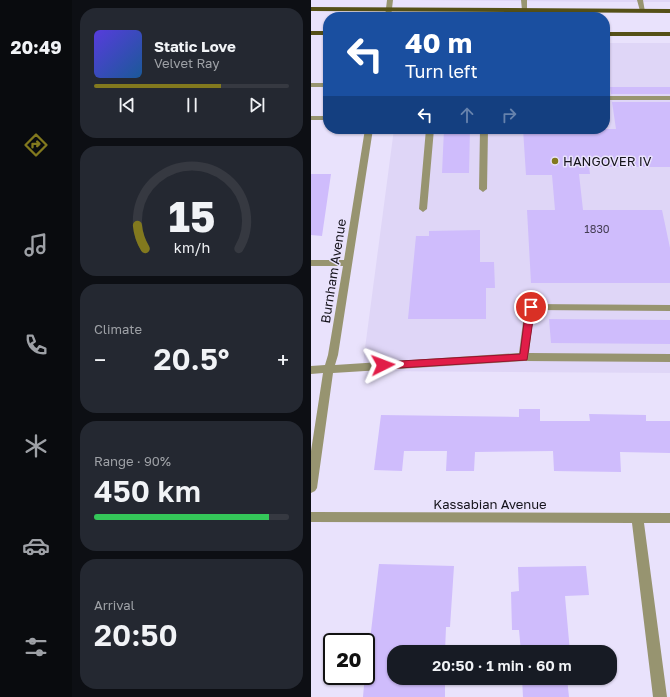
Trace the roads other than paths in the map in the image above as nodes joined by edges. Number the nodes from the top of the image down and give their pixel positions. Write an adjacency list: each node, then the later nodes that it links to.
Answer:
1 (390, 0): 5 (street)
2 (524, 0): 6 (street)
3 (640, 0): 7 (street)
4 (311, 10): 5 (main road)
5 (389, 10): 6 (main road)
6 (525, 10): 7 (main road)
7 (643, 11): 8 (main road)
8 (670, 11)
9 (311, 33): 10 (main road)
10 (323, 33)
11 (610, 34): 12 (main road)
12 (670, 34)
13 (311, 85): 14 (street)
14 (323, 85)
15 (610, 98): 16 (street)
16 (670, 98)
17 (311, 118): 18 (street)
18 (323, 118)
19 (368, 134): 25 (street, Burnham Avenue)
20 (430, 134): 23 (street)
21 (484, 134): 22 (street)
22 (483, 190)
23 (423, 209)
24 (311, 263): 25 (street)
25 (348, 263): 29 (street, Burnham Avenue)
26 (670, 308): 27 (street)
27 (524, 357): 28 (street); 29 (street)
28 (670, 358)
29 (329, 368): 30 (street); 31 (street, Burnham Avenue)
30 (311, 370)
31 (311, 488)
32 (311, 516): 33 (street, Kassabian Avenue)
33 (637, 518): 34 (street, Kassabian Avenue); 35 (street)
34 (670, 518)
35 (660, 697)

